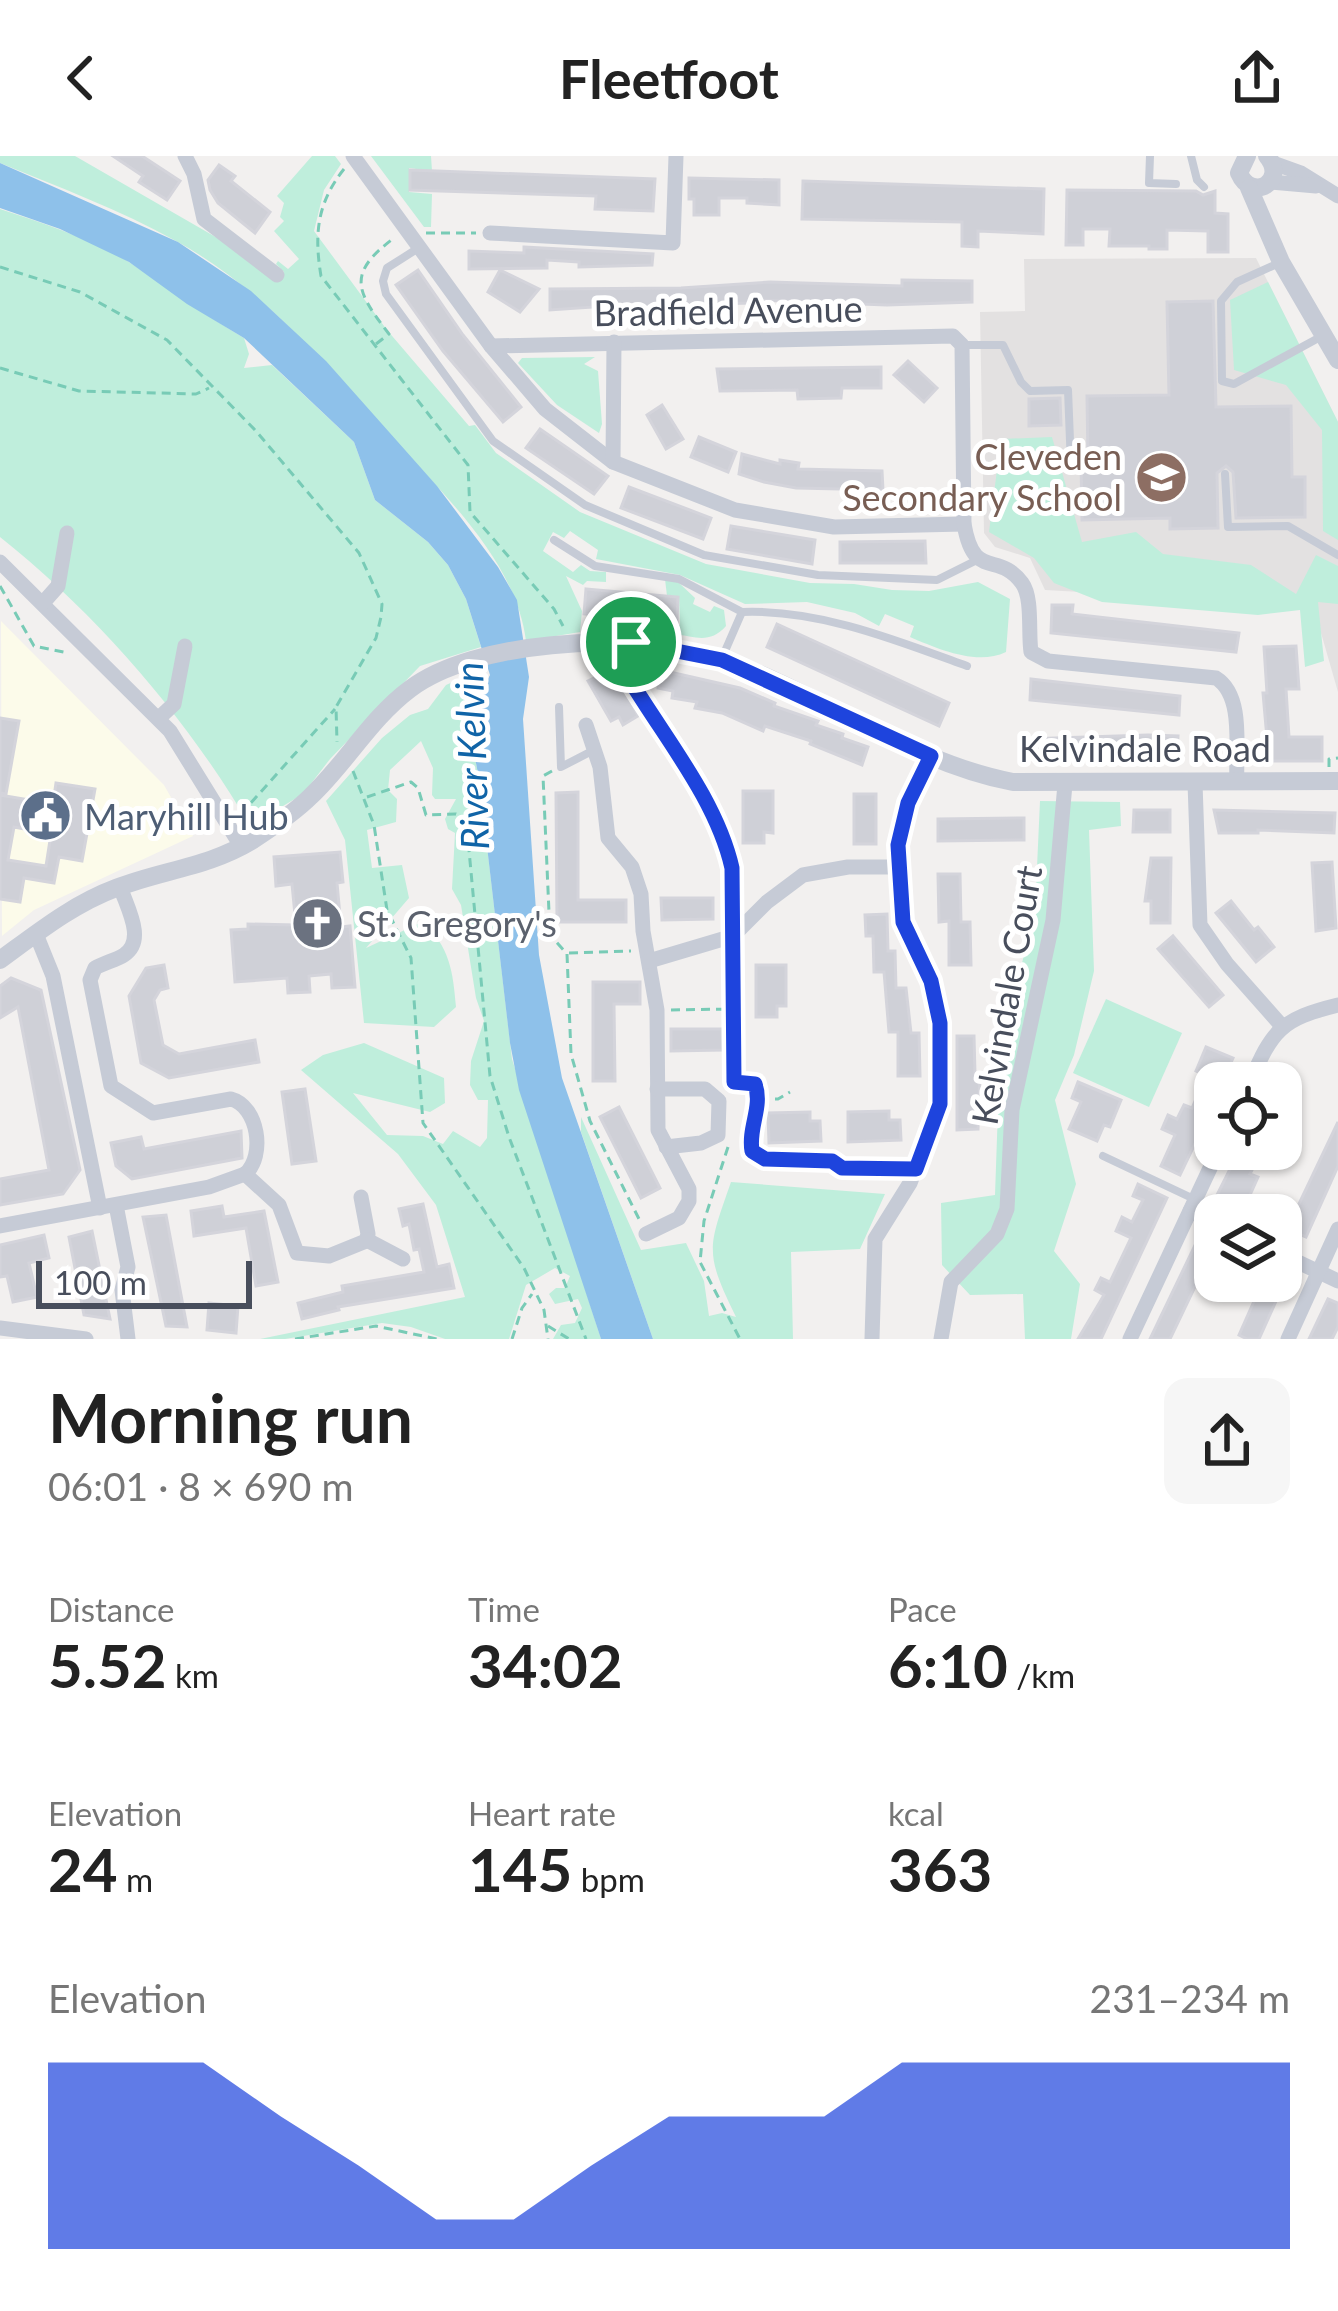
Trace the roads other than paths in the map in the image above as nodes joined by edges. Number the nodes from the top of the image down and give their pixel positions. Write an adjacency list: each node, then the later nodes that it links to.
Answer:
1 (185, 156): 14 (street)
2 (354, 156): 12 (street)
3 (676, 156): 11 (street)
4 (1150, 156): 8 (lane)
5 (1191, 156): 9 (lane)
6 (1236, 160): 7 (street)
7 (1265, 175): 10 (street); 13 (street)
8 (1176, 184)
9 (1204, 187)
10 (1338, 196)
11 (490, 233)
12 (423, 240): 18 (street); 27 (lane)
13 (1281, 262): 15 (street); 15 (lane)
14 (277, 275)
15 (1330, 337): 19 (street)
16 (614, 342): 17 (street, Bradfield Avenue); 18 (street, Bradfield Avenue); 20 (street)
17 (962, 345): 21 (lane); 23 (street)
18 (491, 346): 20 (street)
19 (1338, 360)
20 (613, 462): 23 (street)
21 (1071, 466)
22 (1225, 474): 26 (lane)
23 (964, 524): 27 (street)
24 (67, 533): 29 (street)
25 (554, 540): 30 (lane)
26 (1338, 554)
27 (977, 560): 42 (street)
28 (0, 562): 29 (street)
29 (43, 603): 36 (street)
30 (742, 612): 33 (lane); 34 (lane)
31 (631, 642): 33 (street, Kelvindale Road); 38 (street); 45 (street, Kelvindale Road)
32 (185, 646): 36 (street)
33 (722, 660): 40 (street, Kelvindale Road)
34 (967, 666)
35 (559, 707): 39 (lane)
36 (159, 718): 45 (street)
37 (586, 725): 39 (street)
38 (662, 732)
39 (595, 750): 49 (street)
40 (931, 756): 44 (street, Kelvindale Road); 46 (street)
41 (1338, 781): 42 (street, Kelvindale Road)
42 (1237, 782): 43 (street, Kelvindale Road)
43 (1195, 783): 44 (street, Kelvindale Road); 52 (street)
44 (1065, 784): 74 (street, Kelvindale Court)
45 (241, 847): 47 (street, Kelvindale Road)
46 (898, 867): 49 (street); 73 (street)
47 (120, 886): 48 (street, Kelvindale Road); 58 (street)
48 (36, 934): 50 (street, Kelvindale Road); 61 (street)
49 (647, 954): 54 (street)
50 (0, 960)
51 (1338, 1005): 52 (street)
52 (1281, 1025): 53 (street)
53 (1261, 1062)
54 (656, 1089): 55 (street); 55 (street)
55 (666, 1147): 64 (street)
56 (1103, 1156): 60 (lane)
57 (1209, 1170): 60 (street)
58 (245, 1174): 61 (street); 65 (street)
59 (361, 1198): 65 (street)
60 (1193, 1205): 75 (street)
61 (108, 1206): 62 (street); 72 (street)
62 (0, 1226)
63 (1338, 1229): 68 (street)
64 (646, 1234)
65 (367, 1240): 66 (street)
66 (404, 1259)
67 (1302, 1264): 68 (street)
68 (1318, 1272): 69 (street); 76 (street)
69 (1338, 1281)
70 (0, 1328): 71 (street)
71 (86, 1339)
72 (128, 1339)
73 (872, 1339)
74 (941, 1339)
75 (1130, 1339)
76 (1288, 1339)

